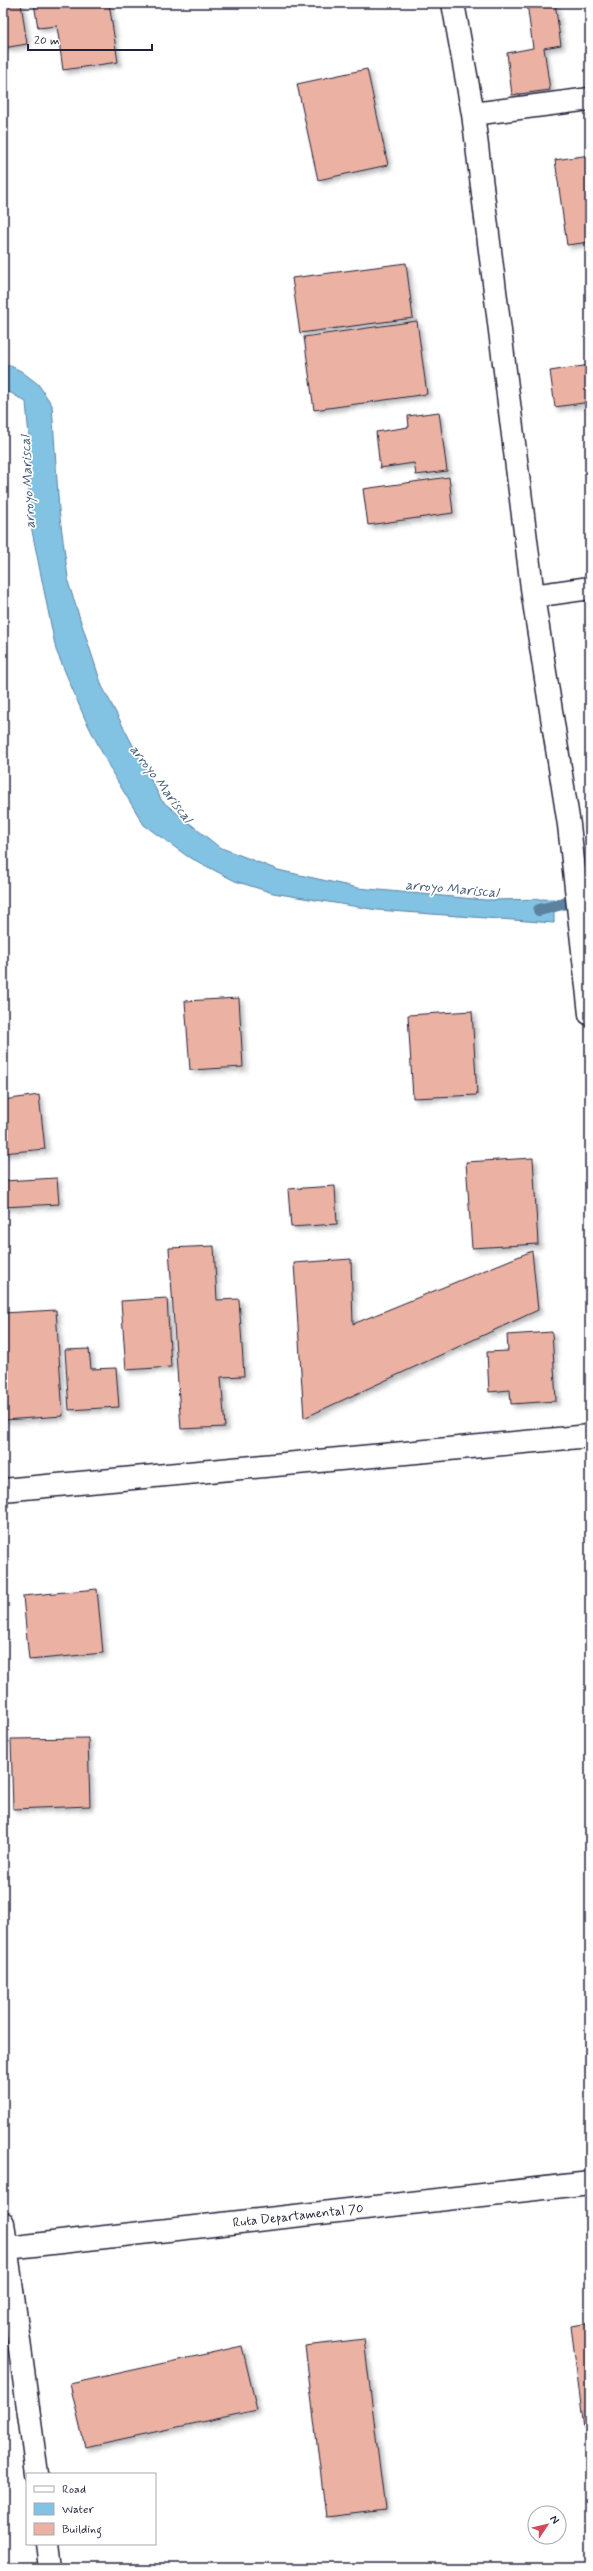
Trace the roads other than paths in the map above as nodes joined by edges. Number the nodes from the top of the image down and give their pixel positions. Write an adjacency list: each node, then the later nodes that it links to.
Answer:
1 (453, 3): 3 (street)
2 (590, 99): 3 (street)
3 (473, 114): 5 (street)
4 (590, 588): 5 (street)
5 (533, 596): 6 (street)
6 (590, 1014)
7 (590, 1436): 8 (street)
8 (3, 1490)
9 (590, 2183): 11 (street, Ruta Departamental 70)
10 (3, 2223): 11 (street)
11 (5, 2249): 12 (street)
12 (37, 2473)
13 (46, 2545): 14 (street)
14 (50, 2568)

